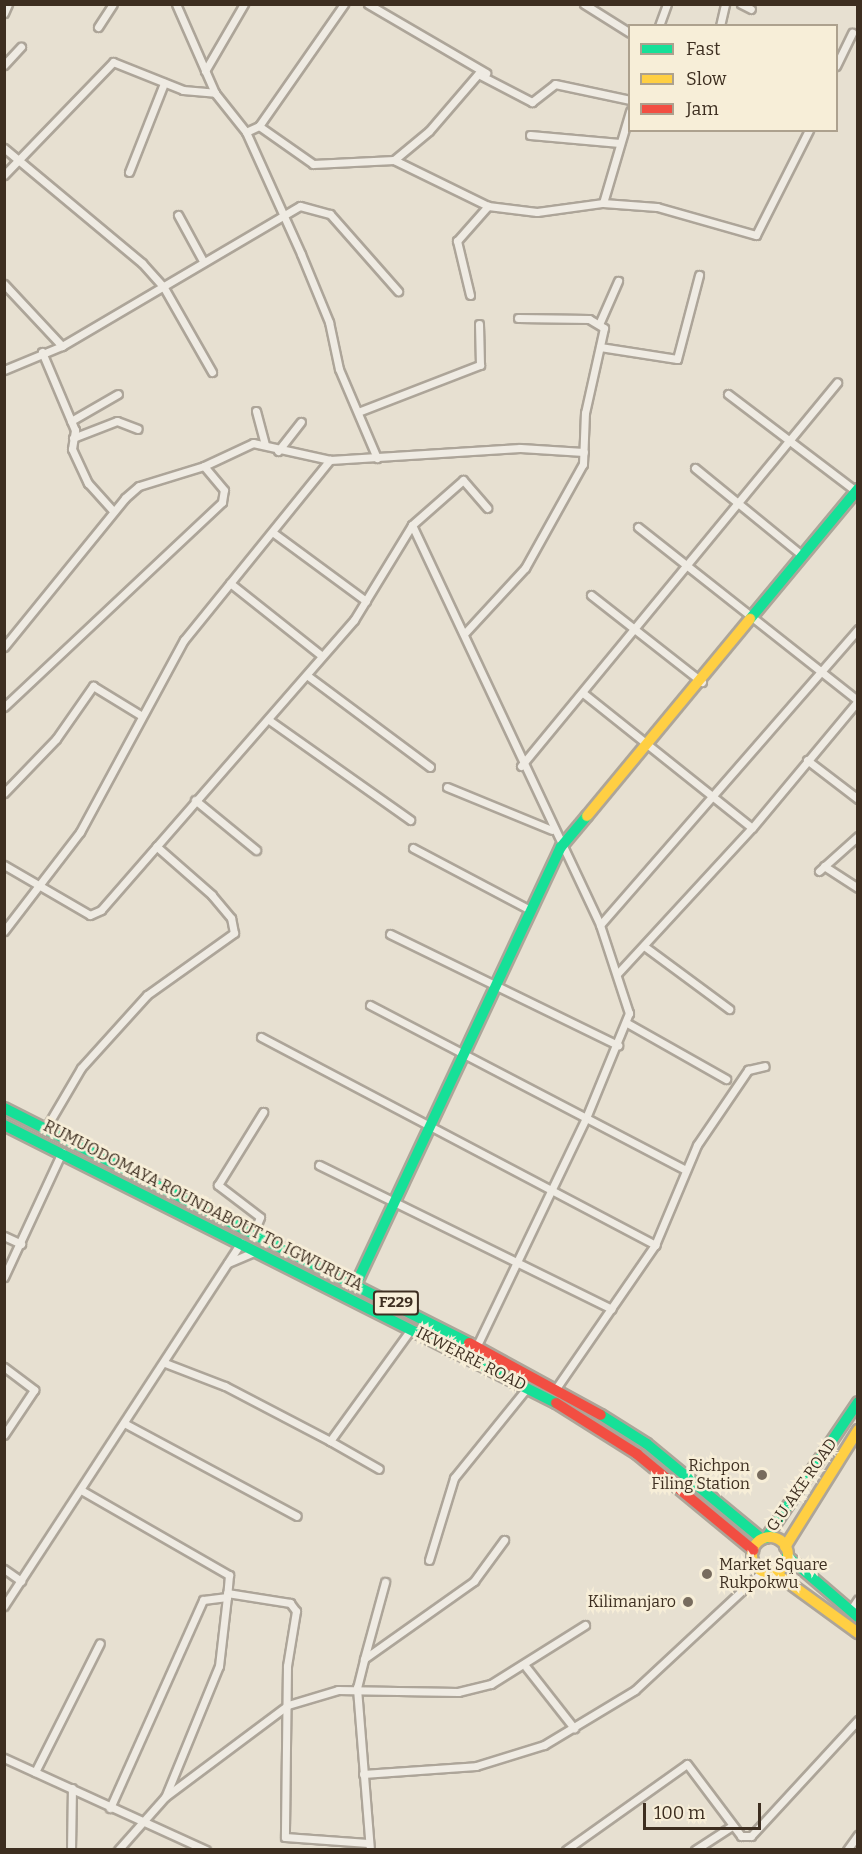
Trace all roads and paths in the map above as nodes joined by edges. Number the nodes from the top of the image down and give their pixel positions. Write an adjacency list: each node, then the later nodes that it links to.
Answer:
1 (8, 4): 12 (street)
2 (113, 4): 15 (street)
3 (176, 4): 21 (street)
4 (244, 4): 21 (street)
5 (344, 4): 27 (street)
6 (368, 4): 22 (street)
7 (584, 4): 16 (street)
8 (667, 4): 13 (street)
9 (725, 4): 14 (street)
10 (741, 4): 11 (street)
11 (751, 9)
12 (4, 13)
13 (660, 24)
14 (720, 24)
15 (98, 27)
16 (628, 32)
17 (852, 33): 19 (street)
18 (21, 47): 20 (street)
19 (838, 64)
20 (4, 65)
21 (205, 70): 24 (street)
22 (486, 74): 25 (street); 34 (street)
23 (164, 83): 24 (street); 33 (street); 35 (street)
24 (215, 93): 28 (street)
25 (628, 100)
26 (628, 117): 31 (street)
27 (259, 126): 28 (street); 34 (street)
28 (246, 132): 39 (street)
29 (808, 132): 37 (street)
30 (530, 135): 31 (street)
31 (620, 143): 37 (street)
32 (4, 148): 33 (street)
33 (20, 160): 36 (street); 45 (street)
34 (394, 160): 38 (street)
35 (129, 172)
36 (4, 175)
37 (603, 203): 38 (street)
38 (488, 206): 47 (street)
39 (279, 214): 41 (street); 46 (street); 60 (street)
40 (178, 215): 41 (street)
41 (203, 261): 45 (street)
42 (699, 275): 52 (street)
43 (618, 281): 49 (street)
44 (4, 284): 51 (street)
45 (163, 286): 51 (street); 55 (street)
46 (398, 291)
47 (470, 295)
48 (518, 318): 49 (street)
49 (600, 322): 52 (street)
50 (479, 324): 60 (street)
51 (62, 346): 53 (street)
52 (600, 347): 68 (street)
53 (42, 352): 54 (street); 61 (street)
54 (4, 370)
55 (212, 372)
56 (837, 382): 65 (street)
57 (118, 394): 61 (street)
58 (728, 394): 65 (street)
59 (256, 411): 66 (street)
60 (358, 412): 69 (street)
61 (71, 421): 64 (street)
62 (301, 422): 67 (street)
63 (138, 429): 64 (street)
64 (74, 438): 76 (street)
65 (789, 439): 73 (street); 74 (street)
66 (265, 444): 67 (street); 71 (street)
67 (278, 451): 70 (street)
68 (584, 452): 69 (street); 88 (street)
69 (377, 458): 70 (street)
70 (330, 460): 79 (street)
71 (204, 466): 76 (street); 96 (street)
72 (695, 468): 74 (street)
73 (857, 491): 80 (main road)
74 (738, 503): 80 (street); 81 (street)
75 (488, 508): 77 (street)
76 (113, 511): 89 (street)
77 (412, 525): 84 (street); 88 (street)
78 (638, 527): 81 (street)
79 (275, 534): 82 (street); 84 (street)
80 (803, 556): 85 (main road)
81 (686, 567): 85 (street); 87 (street)
82 (230, 583): 90 (street); 97 (street)
83 (591, 595): 87 (street)
84 (366, 601): 90 (street)
85 (753, 619): 91 (street); 93 (main road)
86 (858, 629): 91 (street)
87 (635, 631): 93 (street); 94 (street)
88 (464, 634): 101 (street)
89 (4, 647)
90 (322, 656): 92 (street)
91 (822, 672): 95 (street); 105 (street)
92 (308, 676): 98 (street); 102 (street)
93 (702, 682): 99 (main road)
94 (583, 693): 99 (street); 101 (street)
95 (858, 701): 100 (street)
96 (4, 707)
97 (142, 716): 104 (street); 117 (street)
98 (269, 720): 107 (street); 108 (street)
99 (647, 748): 105 (street); 113 (main road)
100 (807, 760): 106 (street); 109 (street)
101 (521, 766): 110 (street)
102 (430, 767)
103 (447, 787): 110 (street)
104 (4, 793)
105 (711, 798): 109 (street); 120 (street)
106 (858, 799)
107 (195, 800): 112 (street); 115 (street)
108 (410, 820)
109 (752, 828): 123 (street)
110 (552, 830): 113 (street)
111 (858, 836): 118 (street)
112 (156, 846): 117 (street); 138 (street)
113 (561, 847): 119 (main road); 120 (street)
114 (414, 849): 119 (street)
115 (256, 850)
116 (4, 865): 117 (street)
117 (43, 886): 121 (street)
118 (858, 888)
119 (530, 910): 125 (main road)
120 (600, 925): 124 (street)
121 (4, 931)
122 (390, 934): 125 (street)
123 (644, 946): 124 (street); 127 (street)
124 (618, 973): 128 (street)
125 (497, 983): 130 (street); 131 (main road)
126 (370, 1005): 131 (street)
127 (729, 1009)
128 (627, 1023): 130 (street); 133 (street)
129 (261, 1037): 139 (street)
130 (618, 1046): 136 (street)
131 (464, 1055): 136 (street); 139 (main road)
132 (765, 1066): 142 (street)
133 (726, 1079)
134 (4, 1108): 138 (main road, RUMUODOMAYA ROUNDABOUT TO IGWURUTA / F229)
135 (263, 1112): 145 (street)
136 (586, 1118): 142 (street); 143 (street)
137 (4, 1125): 140 (main road, IKWERRE ROAD / F229)
138 (47, 1126): 145 (main road, RUMUODOMAYA ROUNDABOUT TO IGWURUTA / F229)
139 (429, 1127): 143 (street); 144 (main road)
140 (63, 1150): 147 (main road, IKWERRE ROAD / F229); 148 (street)
141 (319, 1165): 144 (street)
142 (686, 1170): 149 (street)
143 (552, 1191): 149 (street); 152 (street)
144 (393, 1204): 152 (street); 154 (main road)
145 (254, 1232): 154 (main road, RUMUODOMAYA ROUNDABOUT TO IGWURUTA / F229)
146 (4, 1236): 148 (street)
147 (241, 1242): 150 (main road, IKWERRE ROAD / F229); 151 (street); 154 (main road)
148 (21, 1244): 153 (street)
149 (655, 1245): 155 (street)
150 (257, 1250): 151 (street); 156 (main road, IKWERRE ROAD / F229)
151 (228, 1263): 158 (street)
152 (518, 1265): 155 (street); 157 (street)
153 (4, 1277)
154 (357, 1282): 157 (main road, RUMUODOMAYA ROUNDABOUT TO IGWURUTA / F229)
155 (612, 1309): 160 (street)
156 (411, 1329): 161 (main road, IKWERRE ROAD / F229); 166 (street)
157 (477, 1346): 160 (main road, RUMUODOMAYA ROUNDABOUT TO IGWURUTA / F229)
158 (165, 1363): 163 (street); 166 (street)
159 (4, 1367): 165 (street)
160 (557, 1387): 170 (main road, RUMUODOMAYA ROUNDABOUT TO IGWURUTA / F229)
161 (527, 1388): 172 (main road, IKWERRE ROAD / F229); 174 (street)
162 (858, 1402): 170 (main road, G.U AKE ROAD)
163 (124, 1423): 168 (street); 169 (street)
164 (858, 1430): 173 (main road)
165 (4, 1435)
166 (330, 1441): 167 (street)
167 (380, 1469)
168 (81, 1490): 178 (street); 180 (street)
169 (297, 1516)
170 (764, 1539): 172 (main road, G.U AKE ROAD); 173 (main road, F229)
171 (504, 1540): 187 (street)
172 (753, 1550): 177 (main road)
173 (786, 1552): 176 (main road); 183 (main road, F229)
174 (429, 1560)
175 (4, 1569): 178 (street)
176 (774, 1572): 177 (main road); 185 (main road)
177 (761, 1573): 192 (street)
178 (21, 1581): 182 (street)
179 (385, 1582): 187 (street)
180 (227, 1595): 190 (street); 197 (street); 198 (street)
181 (858, 1599): 183 (street)
182 (4, 1606)
183 (854, 1614)
184 (585, 1625): 188 (street)
185 (858, 1633)
186 (100, 1643): 194 (street)
187 (364, 1659): 189 (street)
188 (526, 1667): 189 (street); 192 (street)
189 (357, 1688): 190 (street); 195 (street)
190 (288, 1705): 197 (street); 203 (street)
191 (858, 1720): 200 (street)
192 (574, 1728): 195 (street)
193 (4, 1758): 194 (street)
194 (35, 1772): 196 (street)
195 (363, 1774): 203 (street)
196 (72, 1788): 198 (street); 204 (street)
197 (165, 1797): 199 (street)
198 (110, 1808): 199 (street)
199 (138, 1822): 202 (street); 205 (street)
200 (732, 1826): 207 (street); 208 (street)
201 (858, 1835): 209 (street)
202 (180, 1846): 206 (street)
203 (369, 1846)
204 (71, 1850)
205 (118, 1850)
206 (206, 1850)
207 (566, 1850)
208 (695, 1850)
209 (847, 1850)

